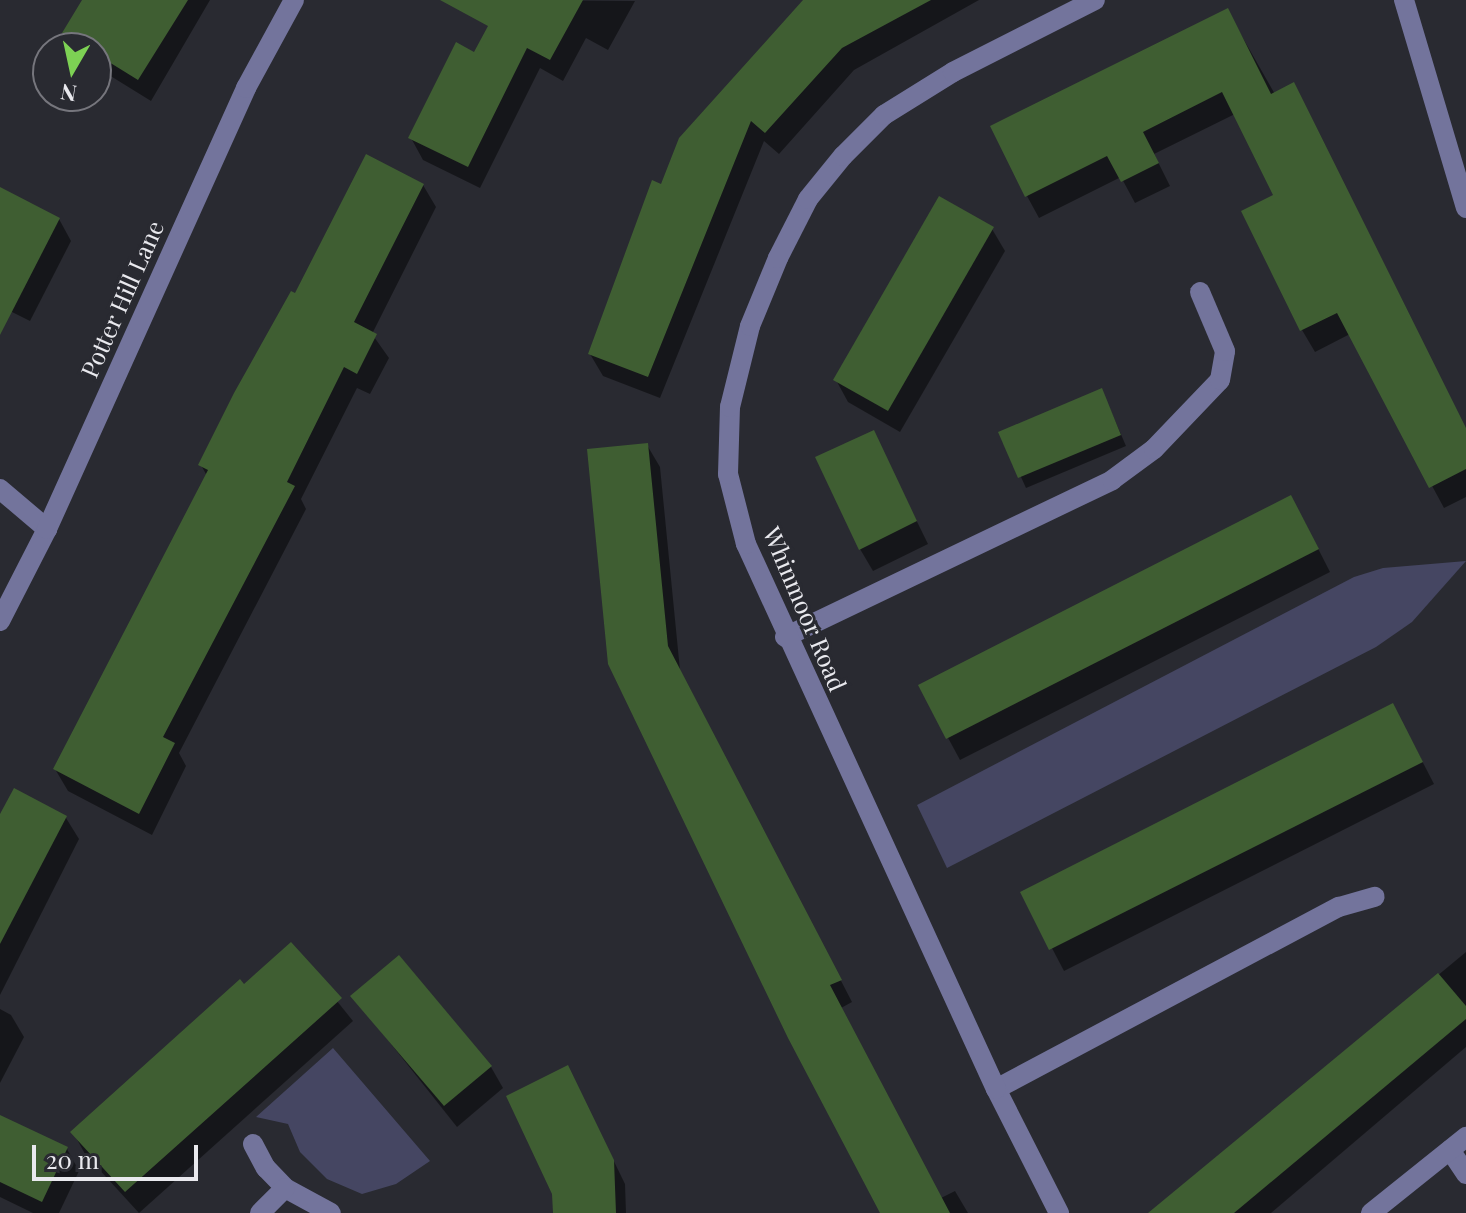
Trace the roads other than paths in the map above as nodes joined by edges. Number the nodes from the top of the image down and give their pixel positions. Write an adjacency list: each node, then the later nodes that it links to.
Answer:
1 (294, 0): 7 (street, Potter Hill Lane)
2 (1095, 0): 9 (street, Whinmoor Road)
3 (1404, 0): 4 (street)
4 (1466, 208)
5 (1200, 292): 9 (street)
6 (0, 489): 7 (street)
7 (47, 529): 8 (street, Potter Hill Lane)
8 (0, 621)
9 (785, 637): 11 (street, Whinmoor Road)
10 (1375, 897): 11 (street)
11 (996, 1089): 18 (street, Whinmoor Road)
12 (253, 1144): 15 (street)
13 (1458, 1144): 14 (street); 19 (street)
14 (1466, 1174)
15 (285, 1188): 16 (street); 17 (street)
16 (260, 1213)
17 (331, 1213)
18 (1059, 1213)
19 (1371, 1213)

